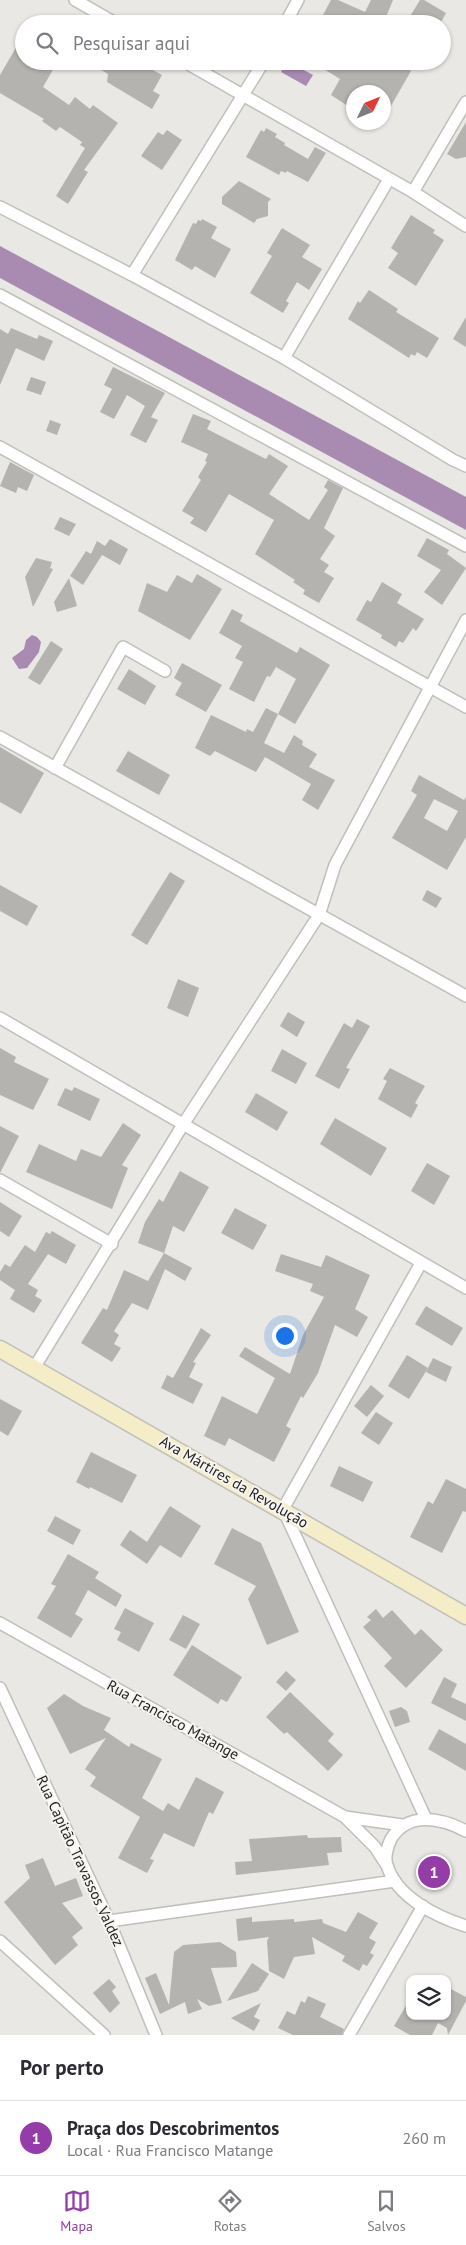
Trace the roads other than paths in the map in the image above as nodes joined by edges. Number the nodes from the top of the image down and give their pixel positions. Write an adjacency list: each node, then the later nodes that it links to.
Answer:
1 (75, 0): 3 (street)
2 (298, 0): 4 (street)
3 (101, 15)
4 (290, 15)
5 (199, 70): 7 (street)
6 (259, 70): 7 (street)
7 (244, 96): 9 (street); 13 (street)
8 (466, 102): 10 (street)
9 (389, 179): 10 (street); 15 (street)
10 (413, 192): 12 (street)
11 (0, 207): 13 (street)
12 (466, 226)
13 (132, 275): 15 (street)
14 (0, 295): 18 (street)
15 (284, 358): 17 (street)
16 (0, 447): 21 (street)
17 (466, 466)
18 (466, 546)
19 (466, 620): 21 (street)
20 (165, 671): 24 (street)
21 (430, 687): 22 (street); 25 (street)
22 (466, 707)
23 (0, 737): 24 (street)
24 (55, 768): 25 (street)
25 (319, 915): 26 (street); 28 (street)
26 (466, 996)
27 (0, 1018): 28 (street)
28 (184, 1123): 30 (street); 31 (street)
29 (0, 1180): 30 (street)
30 (112, 1244): 34 (street)
31 (421, 1263): 32 (street); 35 (street)
32 (466, 1288)
33 (0, 1349): 34 (street, Ava Mártires da Revolução)
34 (34, 1368): 35 (street, Ava Mártires da Revolução)
35 (283, 1509): 36 (street, Ava Mártires da Revolução); 40 (street)
36 (466, 1616)
37 (0, 1623): 39 (street, Rua Francisco Matange)
38 (0, 1688): 46 (street, Rua Capitão Travassos Valdez)
39 (345, 1817): 41 (street); 43 (street)
40 (426, 1819): 41 (street); 42 (street)
41 (402, 1824): 43 (street)
42 (466, 1831)
43 (386, 1864): 44 (street)
44 (395, 1881): 45 (street); 46 (street)
45 (423, 1906): 47 (street); 51 (street)
46 (109, 1921): 50 (street, Rua Capitão Travassos Valdez)
47 (466, 1926)
48 (0, 1941): 49 (street)
49 (104, 2035)
50 (156, 2035)
51 (349, 2035)

